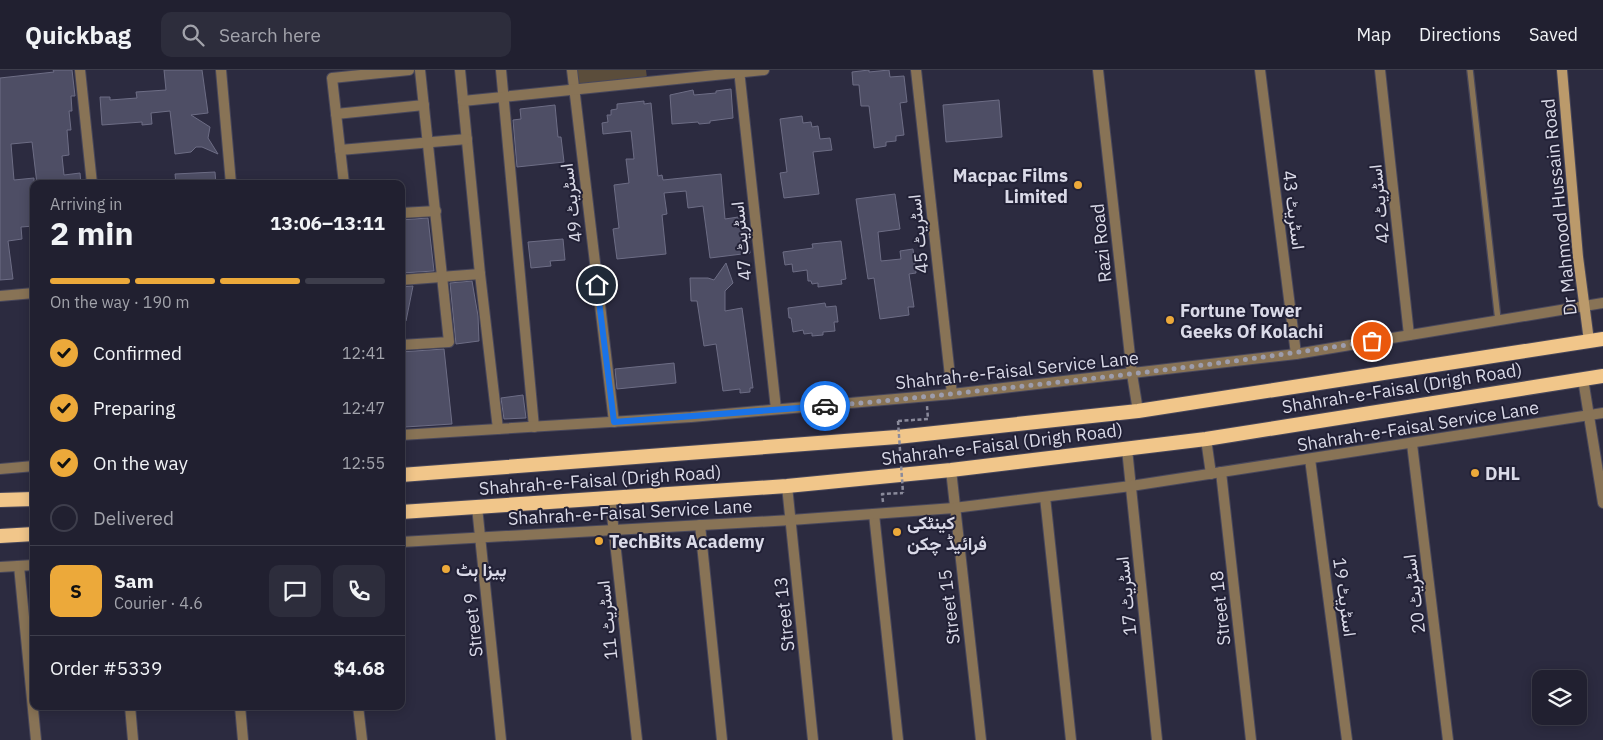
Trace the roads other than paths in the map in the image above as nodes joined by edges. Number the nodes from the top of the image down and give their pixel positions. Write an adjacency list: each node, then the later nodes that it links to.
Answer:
1 (80, 70): 24 (street)
2 (221, 70): 25 (street)
3 (409, 70): 20 (street)
4 (420, 70): 19 (street)
5 (460, 70): 18 (street)
6 (501, 70): 17 (street)
7 (572, 70): 16 (street, اسٹریٹ 49)
8 (764, 70): 15 (street)
9 (916, 70): 45 (street, اسٹریٹ 45)
10 (1098, 70): 42 (street, Razi Road)
11 (1260, 70): 41 (street, اسٹریٹ 43)
12 (1380, 70): 37 (street, اسٹریٹ 42)
13 (1470, 70): 36 (lane)
14 (1562, 70): 35 (main road, Dr Mahmood Hussain Road)
15 (740, 71): 16 (street); 46 (street, اسٹریٹ 47)
16 (574, 90): 17 (street); 50 (street, اسٹریٹ 49)
17 (504, 97): 18 (street); 51 (street)
18 (463, 102): 21 (street)
19 (424, 105): 20 (street); 22 (street)
20 (336, 114): 23 (street)
21 (467, 138): 22 (street); 29 (street)
22 (428, 142): 23 (street); 27 (street)
23 (340, 150): 26 (street)
24 (92, 180)
25 (231, 180)
26 (344, 180)
27 (436, 210): 28 (street); 30 (street)
28 (405, 213)
29 (480, 274): 30 (street); 52 (street)
30 (442, 276): 31 (street); 40 (street)
31 (405, 280)
32 (30, 292): 33 (street)
33 (0, 296)
34 (1603, 303): 35 (street, Shahrah-e-Faisal Service Lane)
35 (1584, 306): 36 (street, Shahrah-e-Faisal Service Lane); 39 (main road, Dr Mahmood Hussain Road)
36 (1498, 320): 37 (street, Shahrah-e-Faisal Service Lane)
37 (1409, 335): 41 (street, Shahrah-e-Faisal Service Lane)
38 (1603, 339): 39 (highway, Shahrah-e-Faisal (Drigh Road))
39 (1589, 341): 47 (highway, Shahrah-e-Faisal (Drigh Road))
40 (405, 345)
41 (1296, 354): 42 (street, Shahrah-e-Faisal Service Lane)
42 (1132, 374): 45 (street, Shahrah-e-Faisal Service Lane); 47 (street, Razi Road)
43 (1603, 376): 44 (highway, Shahrah-e-Faisal (Drigh Road))
44 (1584, 379): 49 (street); 54 (highway, Shahrah-e-Faisal (Drigh Road))
45 (952, 394): 46 (street, Shahrah-e-Faisal Service Lane)
46 (776, 409): 50 (street, Shahrah-e-Faisal Service Lane)
47 (1138, 411): 62 (highway, Shahrah-e-Faisal (Drigh Road))
48 (1603, 413): 49 (street, Shahrah-e-Faisal Service Lane)
49 (1590, 415): 55 (street, Shahrah-e-Faisal Service Lane); 69 (street)
50 (614, 422): 51 (street, Shahrah-e-Faisal Service Lane)
51 (534, 427): 52 (street, Shahrah-e-Faisal Service Lane)
52 (498, 429): 53 (street, Shahrah-e-Faisal Service Lane)
53 (405, 435)
54 (1206, 439): 56 (highway, Shahrah-e-Faisal (Drigh Road)); 61 (street, Street 18)
55 (1412, 444): 57 (street, Shahrah-e-Faisal Service Lane); 103 (street, اسٹریٹ 20)
56 (1127, 449): 60 (highway, Shahrah-e-Faisal (Drigh Road)); 64 (street, اسٹریٹ 17)
57 (1310, 459): 61 (street, Shahrah-e-Faisal Service Lane); 102 (street, اسٹریٹ 19)
58 (30, 466): 59 (street)
59 (0, 469)
60 (951, 470): 63 (highway, Shahrah-e-Faisal (Drigh Road)); 71 (street, Street 15)
61 (1216, 473): 64 (street, Shahrah-e-Faisal Service Lane); 101 (street, Street 18)
62 (405, 475)
63 (787, 486): 65 (highway, Shahrah-e-Faisal (Drigh Road)); 74 (street, Street 13)
64 (1131, 486): 66 (street, Shahrah-e-Faisal Service Lane); 100 (street, اسٹریٹ 17)
65 (610, 497): 70 (highway, Shahrah-e-Faisal (Drigh Road)); 76 (street, اسٹریٹ 11)
66 (1045, 497): 71 (street, Shahrah-e-Faisal Service Lane); 99 (street)
67 (30, 499): 68 (highway)
68 (0, 500)
69 (1603, 503)
70 (477, 507): 72 (highway, Shahrah-e-Faisal (Drigh Road)); 79 (street, Street 9)
71 (954, 508): 73 (street, Shahrah-e-Faisal Service Lane); 98 (street, Street 15)
72 (405, 512)
73 (874, 514): 74 (street, Shahrah-e-Faisal Service Lane); 97 (street)
74 (791, 520): 75 (street, Shahrah-e-Faisal Service Lane); 96 (street, Street 13)
75 (700, 525): 76 (street, Shahrah-e-Faisal Service Lane); 95 (street)
76 (614, 530): 79 (street, Shahrah-e-Faisal Service Lane); 94 (street, اسٹریٹ 11)
77 (30, 534): 78 (highway)
78 (0, 536)
79 (480, 537): 80 (street, Shahrah-e-Faisal Service Lane); 93 (street, Street 9)
80 (405, 542)
81 (30, 565): 82 (street)
82 (19, 566): 83 (street); 84 (street)
83 (0, 567)
84 (30, 679)
85 (33, 710): 89 (street)
86 (130, 710): 90 (street)
87 (240, 710): 91 (street)
88 (358, 710): 92 (street)
89 (36, 740)
90 (133, 740)
91 (243, 740)
92 (362, 740)
93 (501, 740)
94 (637, 740)
95 (722, 740)
96 (813, 740)
97 (898, 740)
98 (981, 740)
99 (1071, 740)
100 (1157, 740)
101 (1251, 740)
102 (1347, 740)
103 (1448, 740)

